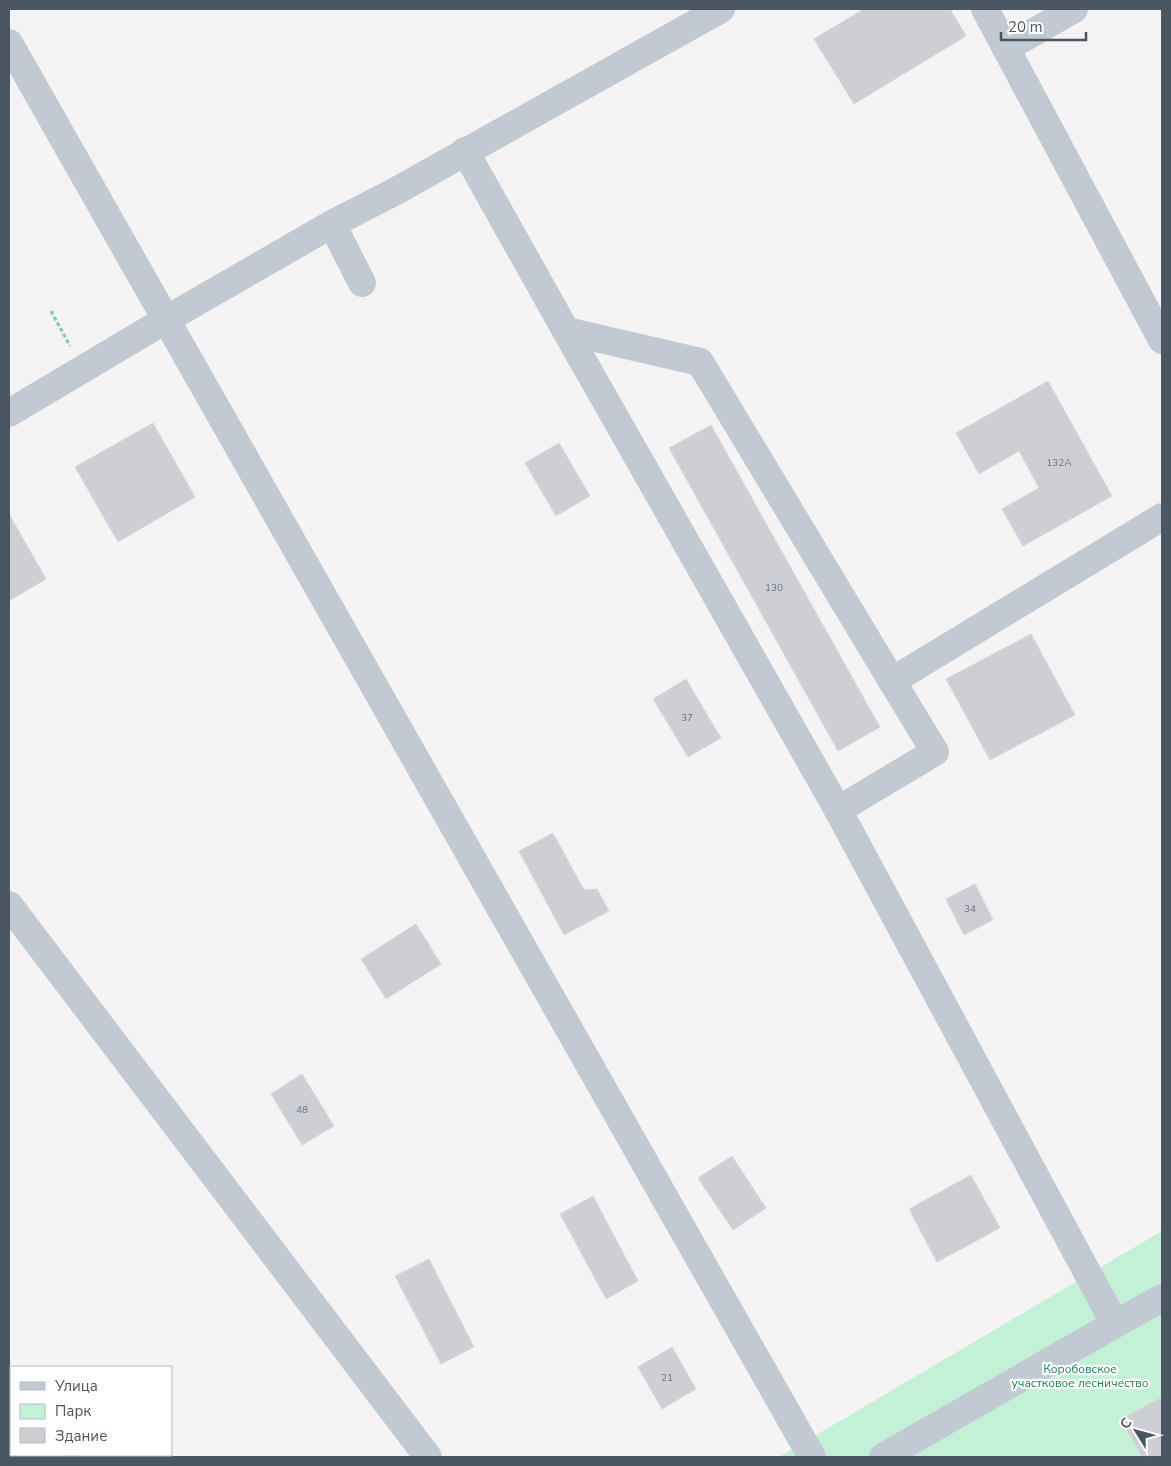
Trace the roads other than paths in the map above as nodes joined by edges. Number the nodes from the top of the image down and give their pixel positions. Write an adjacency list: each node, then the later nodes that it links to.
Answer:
1 (721, 9): 6 (street)
2 (986, 9): 5 (street)
3 (1074, 9): 5 (street)
4 (9, 43): 9 (street)
5 (1006, 48): 11 (street)
6 (465, 151): 7 (street); 10 (street)
7 (332, 224): 8 (street); 9 (street)
8 (362, 282)
9 (167, 318): 12 (street); 20 (street)
10 (566, 331): 14 (street); 15 (street)
11 (1162, 340)
12 (9, 413)
13 (1162, 517): 14 (street)
14 (892, 681): 15 (street)
15 (838, 810): 18 (street)
16 (9, 905): 19 (street)
17 (1162, 1298): 18 (street)
18 (1115, 1324): 21 (street)
19 (428, 1457)
20 (812, 1457)
21 (883, 1457)

